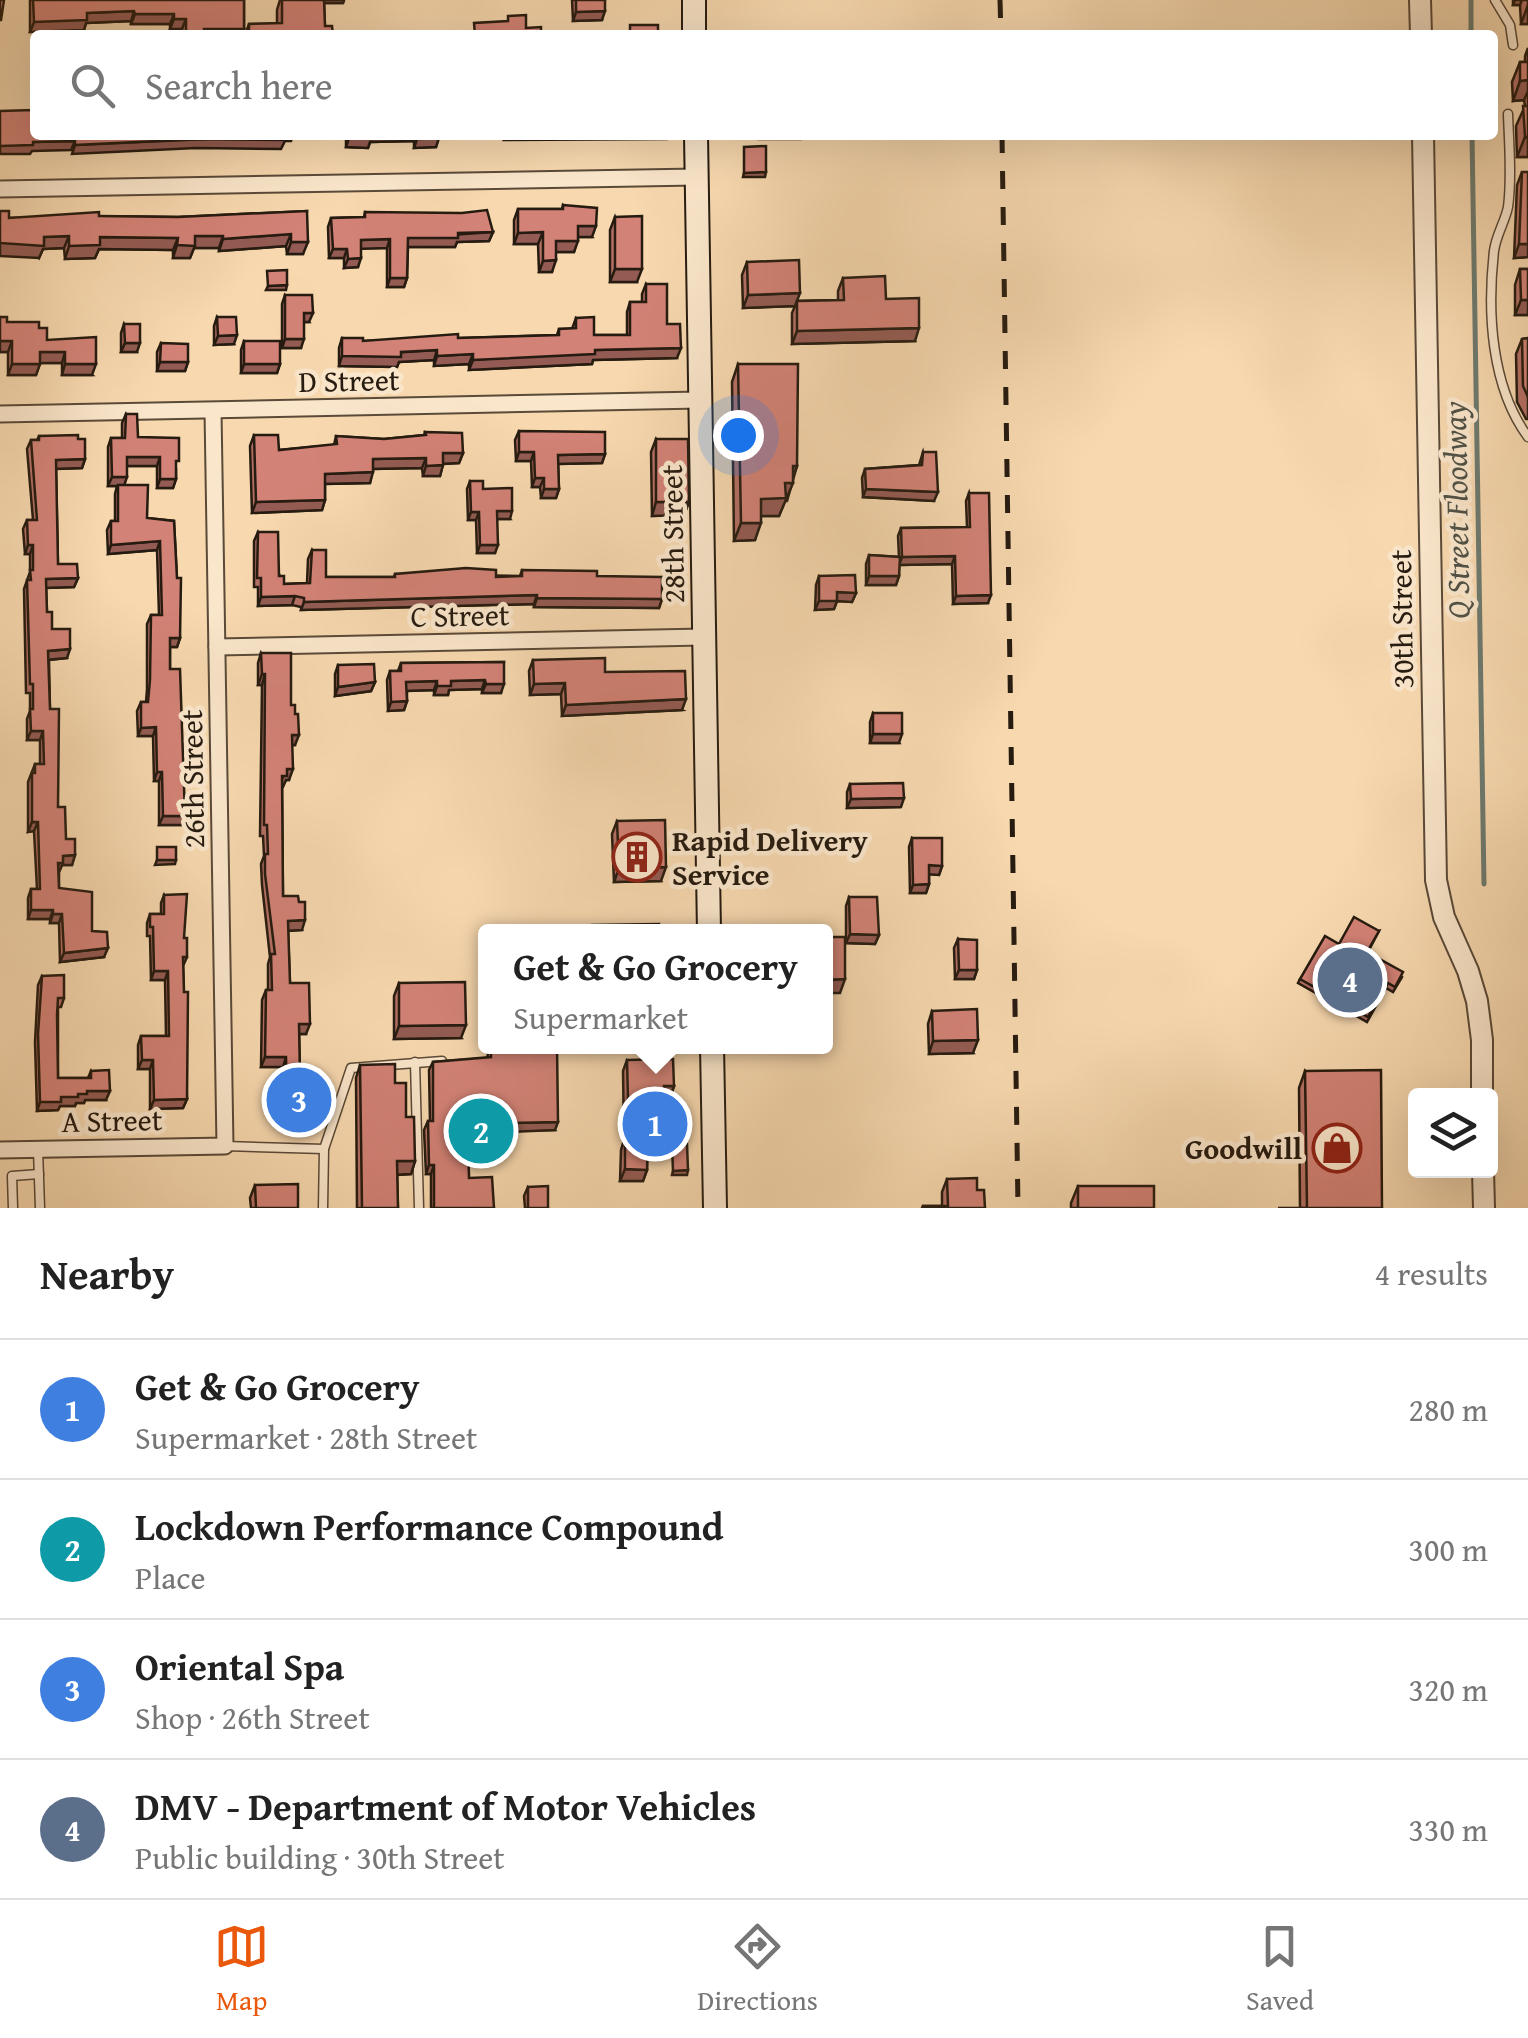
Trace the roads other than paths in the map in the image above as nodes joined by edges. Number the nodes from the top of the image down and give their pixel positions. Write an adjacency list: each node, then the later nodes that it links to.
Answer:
1 (694, 0): 4 (main road)
2 (1420, 0): 5 (street)
3 (1495, 0): 6 (lane)
4 (694, 30)
5 (1421, 30)
6 (1513, 45)
7 (1508, 114): 15 (lane)
8 (696, 140): 10 (main road, 28th Street)
9 (1423, 140): 22 (street, 30th Street)
10 (696, 177): 11 (street); 12 (main road, 28th Street)
11 (0, 189)
12 (700, 400): 13 (street, D Street); 16 (main road, 28th Street)
13 (213, 411): 14 (street, D Street); 17 (street, 26th Street)
14 (0, 414)
15 (1528, 437)
16 (703, 637): 17 (street, C Street); 18 (main road, 28th Street)
17 (217, 648): 23 (street, 26th Street)
18 (709, 924)
19 (712, 1054): 33 (main road)
20 (459, 1061): 21 (lane)
21 (415, 1062): 25 (lane); 32 (lane)
22 (1482, 1088)
23 (226, 1146): 24 (street, A Street); 25 (lane)
24 (38, 1149): 26 (street, A Street); 27 (lane)
25 (324, 1149): 31 (lane)
26 (0, 1150)
27 (38, 1174): 29 (lane); 30 (lane)
28 (1483, 1178): 34 (street)
29 (12, 1208)
30 (40, 1208)
31 (323, 1208)
32 (420, 1208)
33 (715, 1208)
34 (1484, 1208)

